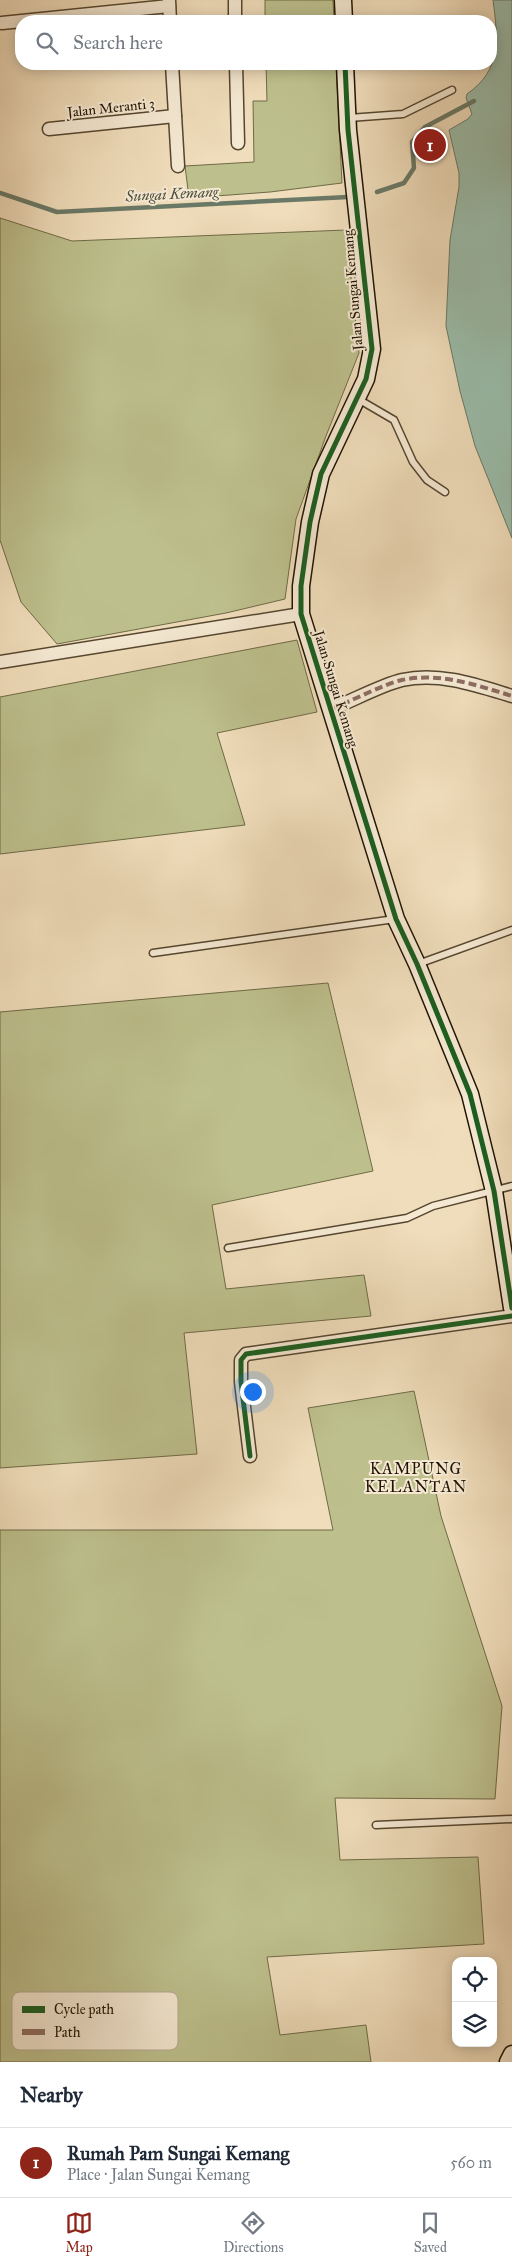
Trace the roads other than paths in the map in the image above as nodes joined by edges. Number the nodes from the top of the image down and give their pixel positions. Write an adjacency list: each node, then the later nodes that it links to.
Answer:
1 (235, 0): 5 (street)
2 (343, 0): 6 (street)
3 (169, 3): 4 (street)
4 (69, 15)
5 (235, 15)
6 (344, 15)
7 (15, 21): 8 (street)
8 (2, 23)
9 (172, 70): 13 (street)
10 (236, 70): 16 (street)
11 (346, 70): 14 (street, Jalan Sungai Kemang)
12 (452, 90): 14 (lane)
13 (175, 116): 15 (street, Jalan Meranti 3); 17 (street)
14 (348, 118): 18 (street, Jalan Sungai Kemang)
15 (49, 129)
16 (238, 143)
17 (178, 166)
18 (357, 398): 19 (lane); 20 (street, Jalan Sungai Kemang)
19 (445, 492)
20 (301, 614): 21 (street); 23 (street, Jalan Sungai Kemang)
21 (0, 662)
22 (512, 696): 23 (street)
23 (331, 710): 24 (street, Jalan Sungai Kemang)
24 (396, 919): 26 (lane); 27 (street, Jalan Sungai Kemang)
25 (512, 930): 27 (lane)
26 (153, 953)
27 (417, 964): 29 (street, Jalan Sungai Kemang)
28 (512, 1186): 29 (lane)
29 (494, 1191): 30 (lane); 31 (street, Jalan Sungai Kemang)
30 (228, 1248)
31 (512, 1308)
32 (512, 1316): 33 (street)
33 (250, 1456)
34 (512, 1819): 35 (lane)
35 (376, 1825)
36 (512, 2054): 37 (street)
37 (508, 2062)

